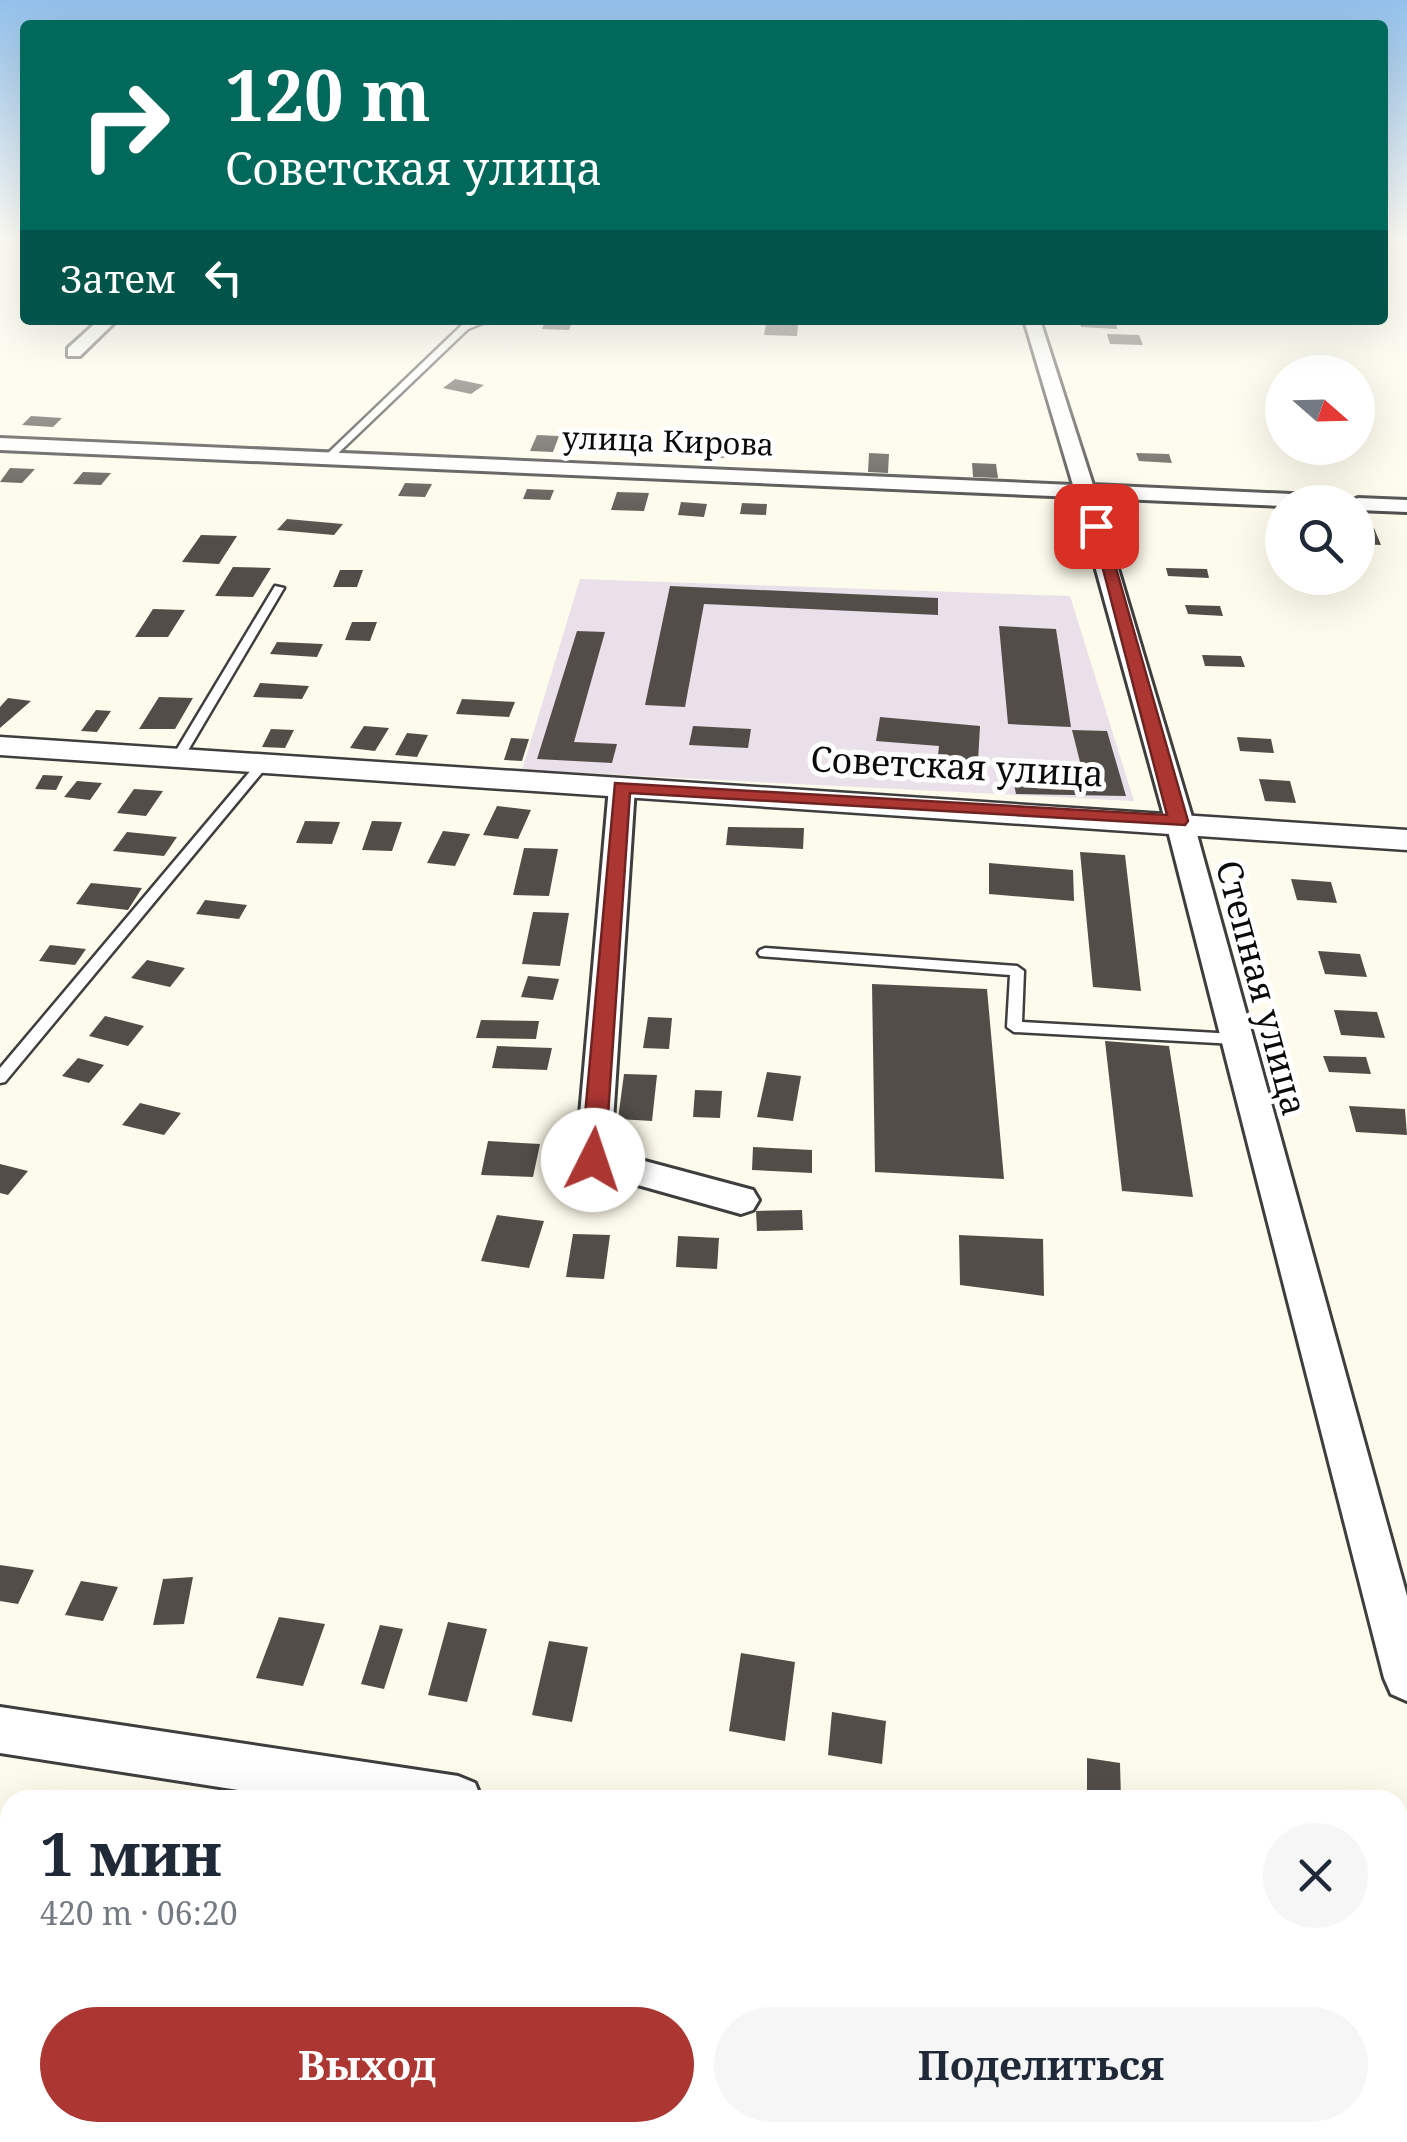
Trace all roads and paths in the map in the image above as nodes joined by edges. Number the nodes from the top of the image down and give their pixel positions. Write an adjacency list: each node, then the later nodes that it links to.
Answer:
1 (88, 340): 4 (street)
2 (451, 340): 6 (lane)
3 (1038, 340): 7 (street, Степная улица)
4 (74, 352)
5 (0, 444): 6 (street, улица Кирова)
6 (328, 458): 7 (street, улица Кирова)
7 (1086, 489): 8 (street, улица Кирова); 16 (street, Степная улица)
8 (1265, 498)
9 (1375, 505): 10 (street)
10 (1407, 506)
11 (279, 588): 13 (lane)
12 (0, 746): 13 (street, Советская улица)
13 (176, 759): 14 (street, Советская улица)
14 (262, 766): 15 (street, Советская улица); 20 (lane)
15 (622, 787): 16 (street, Советская улица); 21 (street)
16 (1178, 821): 17 (street, Советская улица); 19 (street, Степная улица)
17 (1407, 840)
18 (765, 953): 19 (lane)
19 (1236, 1040): 22 (street, Степная улица)
20 (0, 1078)
21 (741, 1200)
22 (1407, 1678)
23 (0, 1730): 24 (street)
24 (393, 1790)

